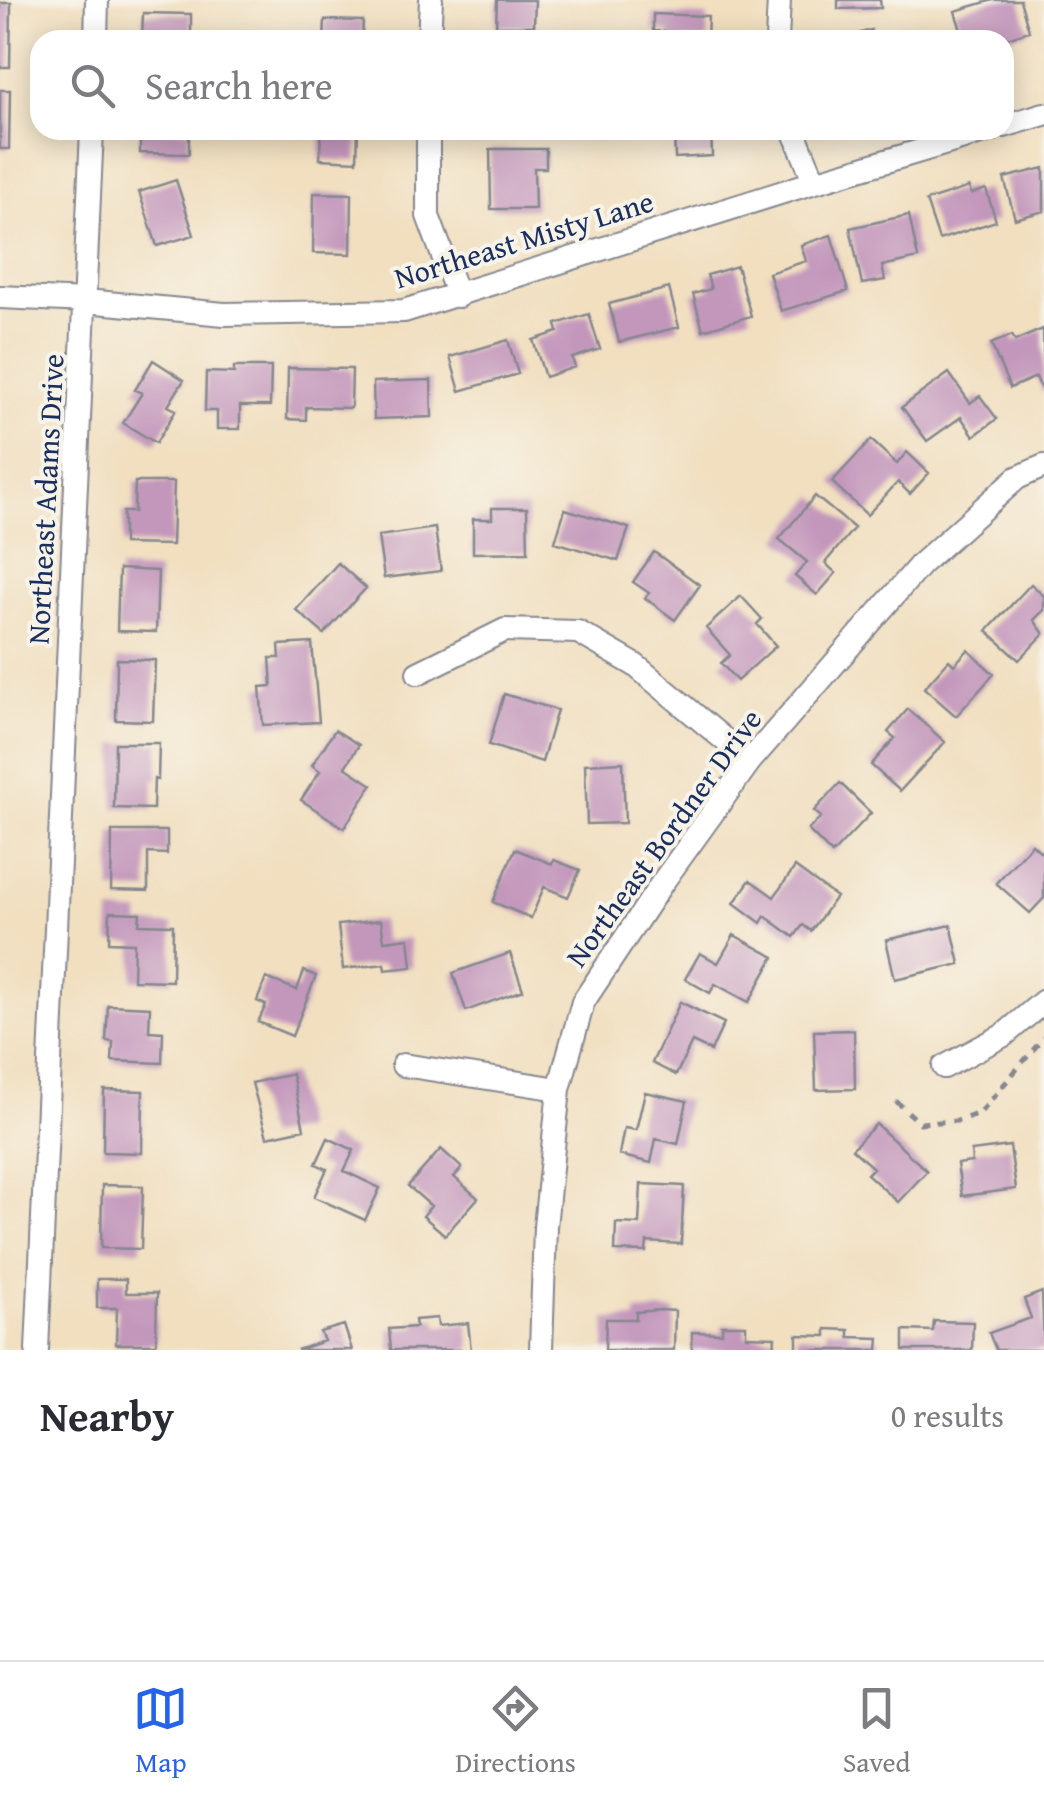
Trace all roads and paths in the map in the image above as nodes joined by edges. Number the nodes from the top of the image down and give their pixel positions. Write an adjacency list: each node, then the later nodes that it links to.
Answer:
1 (98, 0): 4 (street)
2 (430, 0): 5 (street)
3 (779, 0): 6 (street)
4 (96, 30)
5 (429, 30)
6 (778, 30)
7 (1044, 114): 8 (street)
8 (1014, 123)
9 (92, 140): 16 (street, Northeast Adams Drive)
10 (428, 140): 14 (street)
11 (797, 140): 13 (street)
12 (956, 140): 13 (street, Northeast Misty Lane)
13 (815, 182): 14 (street, Northeast Misty Lane)
14 (458, 296): 16 (street, Northeast Misty Lane)
15 (0, 297): 16 (street, Northeast Misty Lane)
16 (86, 300): 26 (street, Northeast Adams Drive)
17 (1044, 466): 19 (street, Northeast Bordner Drive)
18 (418, 672): 19 (street)
19 (750, 761): 24 (street, Northeast Bordner Drive)
20 (1044, 1001): 23 (street)
21 (1044, 1038): 25 (path)
22 (403, 1065): 24 (street)
23 (944, 1067)
24 (559, 1089): 27 (street, Northeast Bordner Drive)
25 (896, 1101)
26 (38, 1350)
27 (541, 1350)

